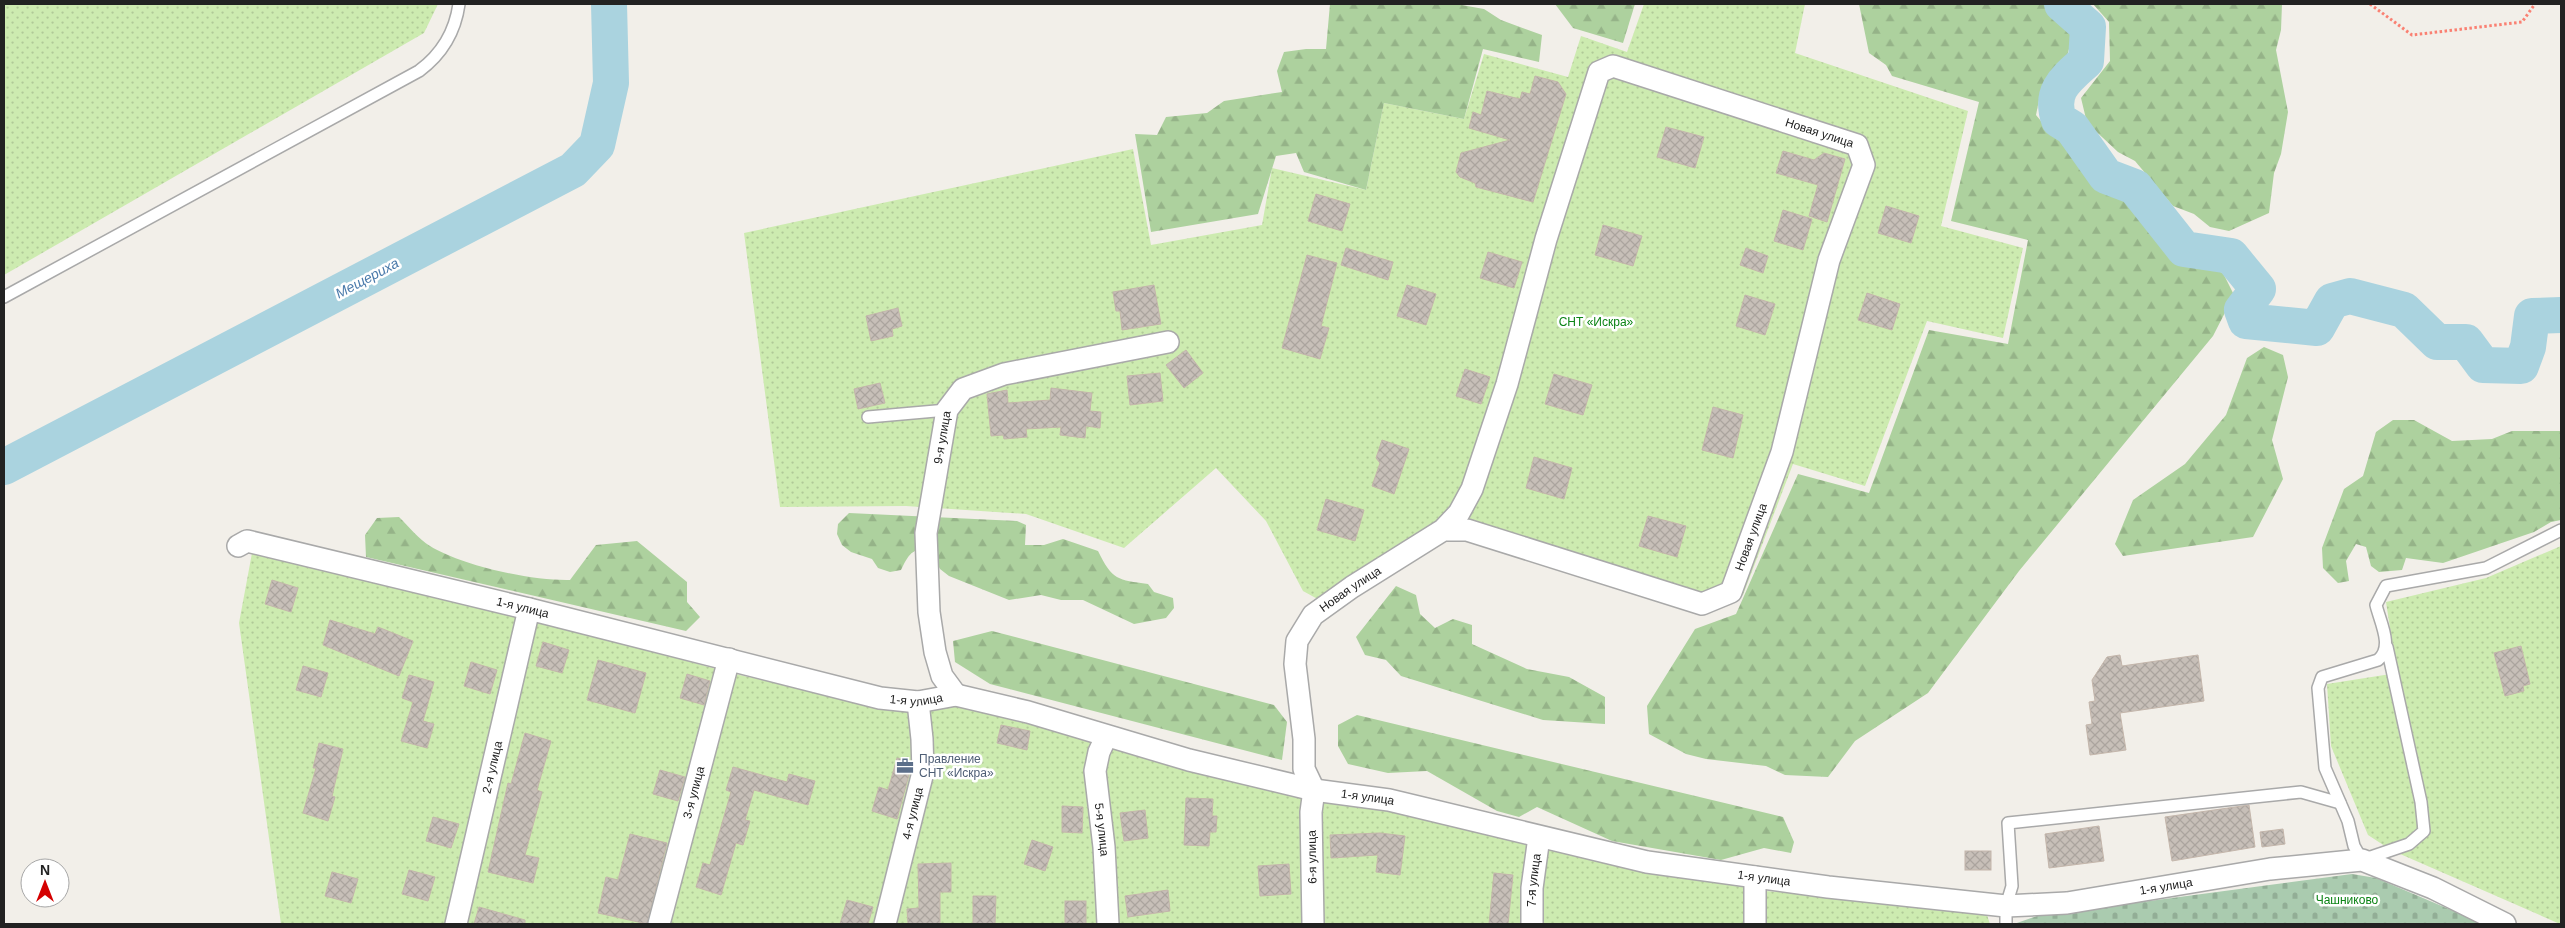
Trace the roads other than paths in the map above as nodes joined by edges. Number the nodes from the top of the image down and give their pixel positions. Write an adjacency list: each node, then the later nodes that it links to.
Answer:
1 (459, 4): 2 (lane)
2 (4, 297)
3 (1168, 342): 4 (street, 9-я улица)
4 (946, 410): 5 (lane); 12 (street, 9-я улица)
5 (868, 417)
6 (1442, 530): 6 (street, Новая улица); 15 (street, Новая улица)
7 (2561, 530): 10 (lane)
8 (238, 546): 9 (street, 1-я улица)
9 (529, 609): 11 (street, 1-я улица); 21 (street, 2-я улица)
10 (2387, 648): 16 (lane); 18 (lane)
11 (729, 659): 13 (street, 1-я улица); 22 (street, 3-я улица)
12 (956, 695): 13 (street, 1-я улица); 14 (street, 1-я улица)
13 (918, 702): 23 (street, 4-я улица)
14 (1106, 737): 15 (street, 1-я улица); 24 (street, 5-я улица)
15 (1314, 790): 17 (street, 1-я улица); 25 (street, 6-я улица)
16 (2340, 803): 18 (lane); 20 (lane)
17 (1539, 837): 19 (street, 1-я улица); 26 (street, 7-я улица)
18 (2362, 860): 20 (street, 1-я улица); 28 (street, 1-я улица)
19 (1755, 877): 20 (street, 1-я улица); 27 (street)
20 (2006, 915)
21 (456, 924)
22 (659, 924)
23 (885, 924)
24 (1108, 924)
25 (1313, 924)
26 (1532, 924)
27 (1755, 924)
28 (2504, 924)

